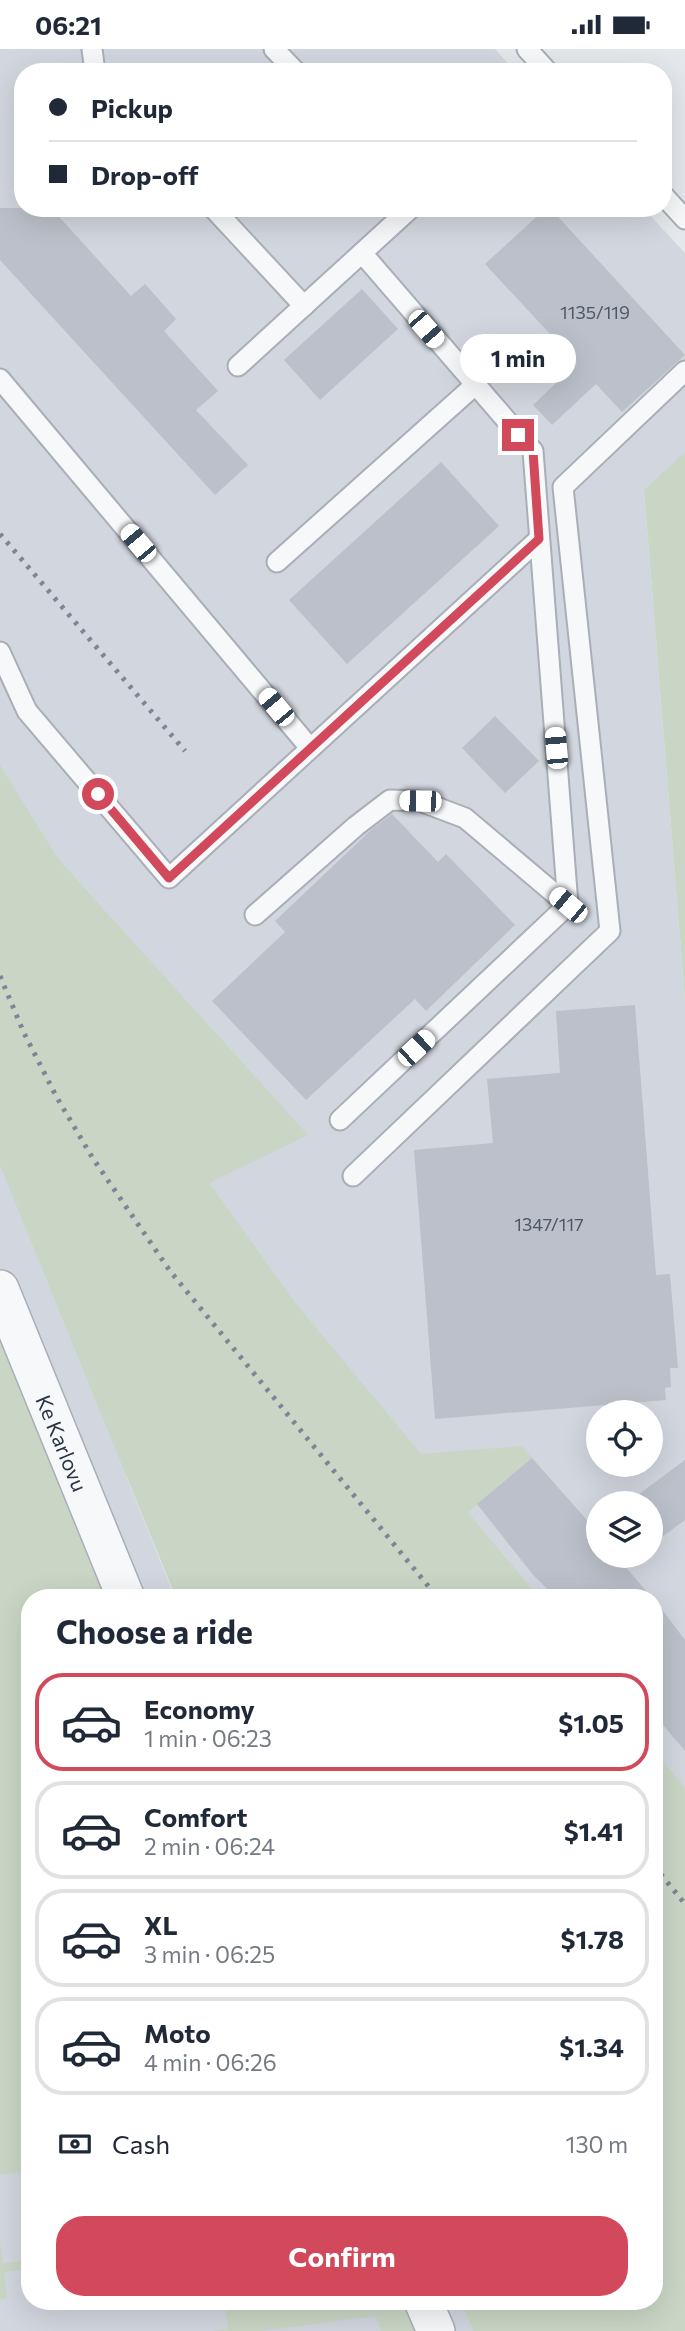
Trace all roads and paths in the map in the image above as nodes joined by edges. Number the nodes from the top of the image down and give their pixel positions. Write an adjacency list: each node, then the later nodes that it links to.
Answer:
1 (274, 49): 3 (lane)
2 (527, 49): 4 (lane)
3 (287, 63)
4 (540, 63)
5 (672, 205): 8 (lane)
6 (221, 217): 10 (lane)
7 (401, 217): 9 (lane)
8 (685, 219)
9 (362, 253): 10 (lane); 14 (lane)
10 (304, 306): 11 (lane)
11 (238, 366)
12 (685, 371): 22 (lane)
13 (0, 379): 18 (lane)
14 (475, 385): 15 (lane); 16 (lane)
15 (539, 539): 18 (lane); 19 (lane)
16 (277, 562)
17 (0, 652): 18 (lane)
18 (310, 748)
19 (568, 905): 20 (lane); 21 (lane)
20 (254, 915)
21 (340, 1120)
22 (353, 1176)
23 (0, 1289): 24 (street, Ke Karlovu)
24 (122, 1589)
25 (427, 2310): 26 (street)
26 (436, 2331)

